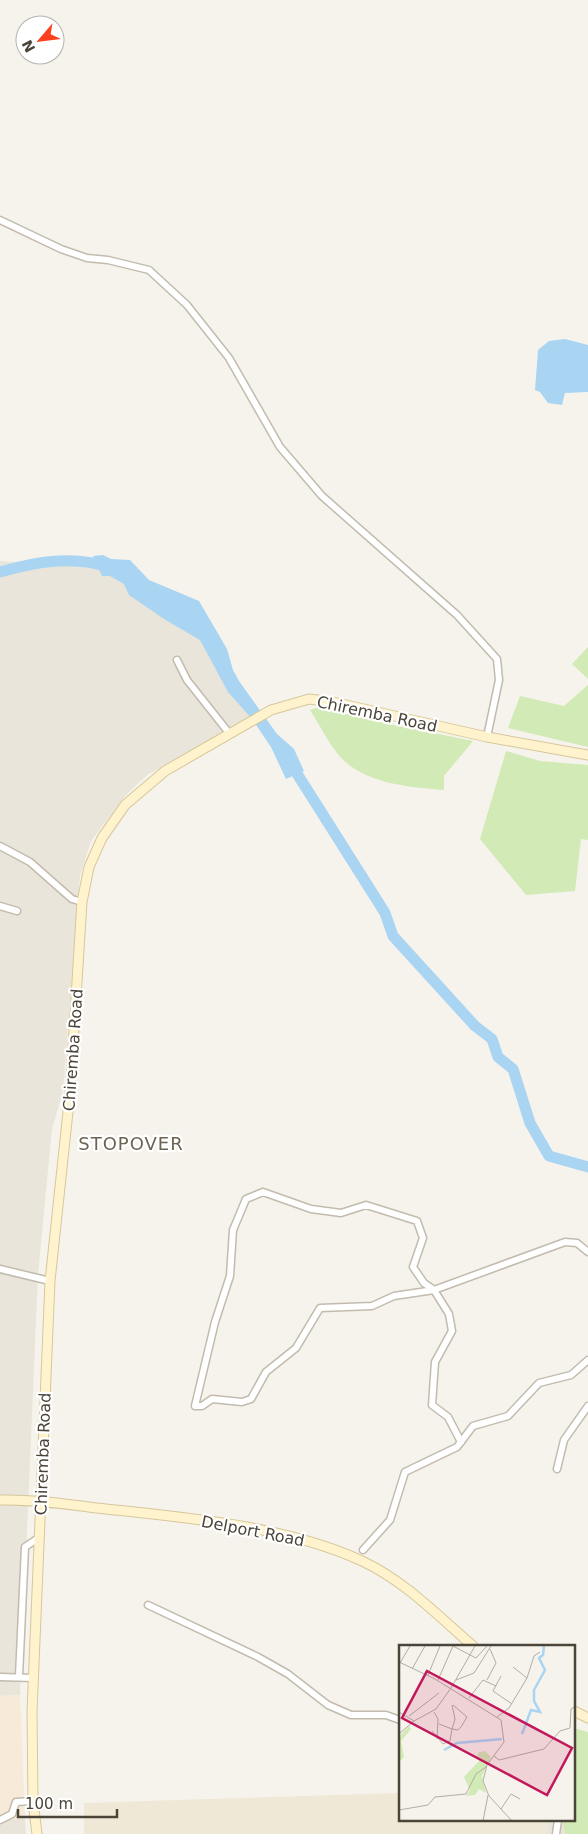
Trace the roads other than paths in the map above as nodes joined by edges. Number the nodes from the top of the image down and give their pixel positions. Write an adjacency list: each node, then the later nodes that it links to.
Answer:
1 (0, 220): 4 (street)
2 (177, 660): 3 (street)
3 (229, 733): 4 (main road, Chiremba Road); 7 (main road, Chiremba Road)
4 (487, 737): 5 (main road, Chiremba Road)
5 (588, 755)
6 (0, 846): 7 (street)
7 (82, 902): 12 (main road, Chiremba Road)
8 (0, 906): 9 (street)
9 (17, 912)
10 (588, 1252): 13 (street)
11 (0, 1269): 12 (street)
12 (50, 1281): 19 (main road, Chiremba Road)
13 (434, 1290): 13 (street); 16 (street)
14 (588, 1360): 16 (street)
15 (588, 1406): 17 (street)
16 (461, 1442): 21 (street)
17 (557, 1469)
18 (0, 1500): 19 (main road, Delport Road)
19 (41, 1502): 20 (main road, Chiremba Road); 23 (main road, Delport Road)
20 (40, 1537): 24 (street); 26 (main road, Chiremba Road)
21 (363, 1550)
22 (148, 1605): 29 (street)
23 (472, 1645)
24 (19, 1676): 25 (street); 26 (street)
25 (0, 1677)
26 (34, 1678): 30 (main road, Chiremba Road)
27 (576, 1713): 28 (main road)
28 (588, 1718)
29 (399, 1720)
30 (33, 1801): 31 (street); 32 (main road, Chiremba Road)
31 (0, 1820)
32 (37, 1834)

